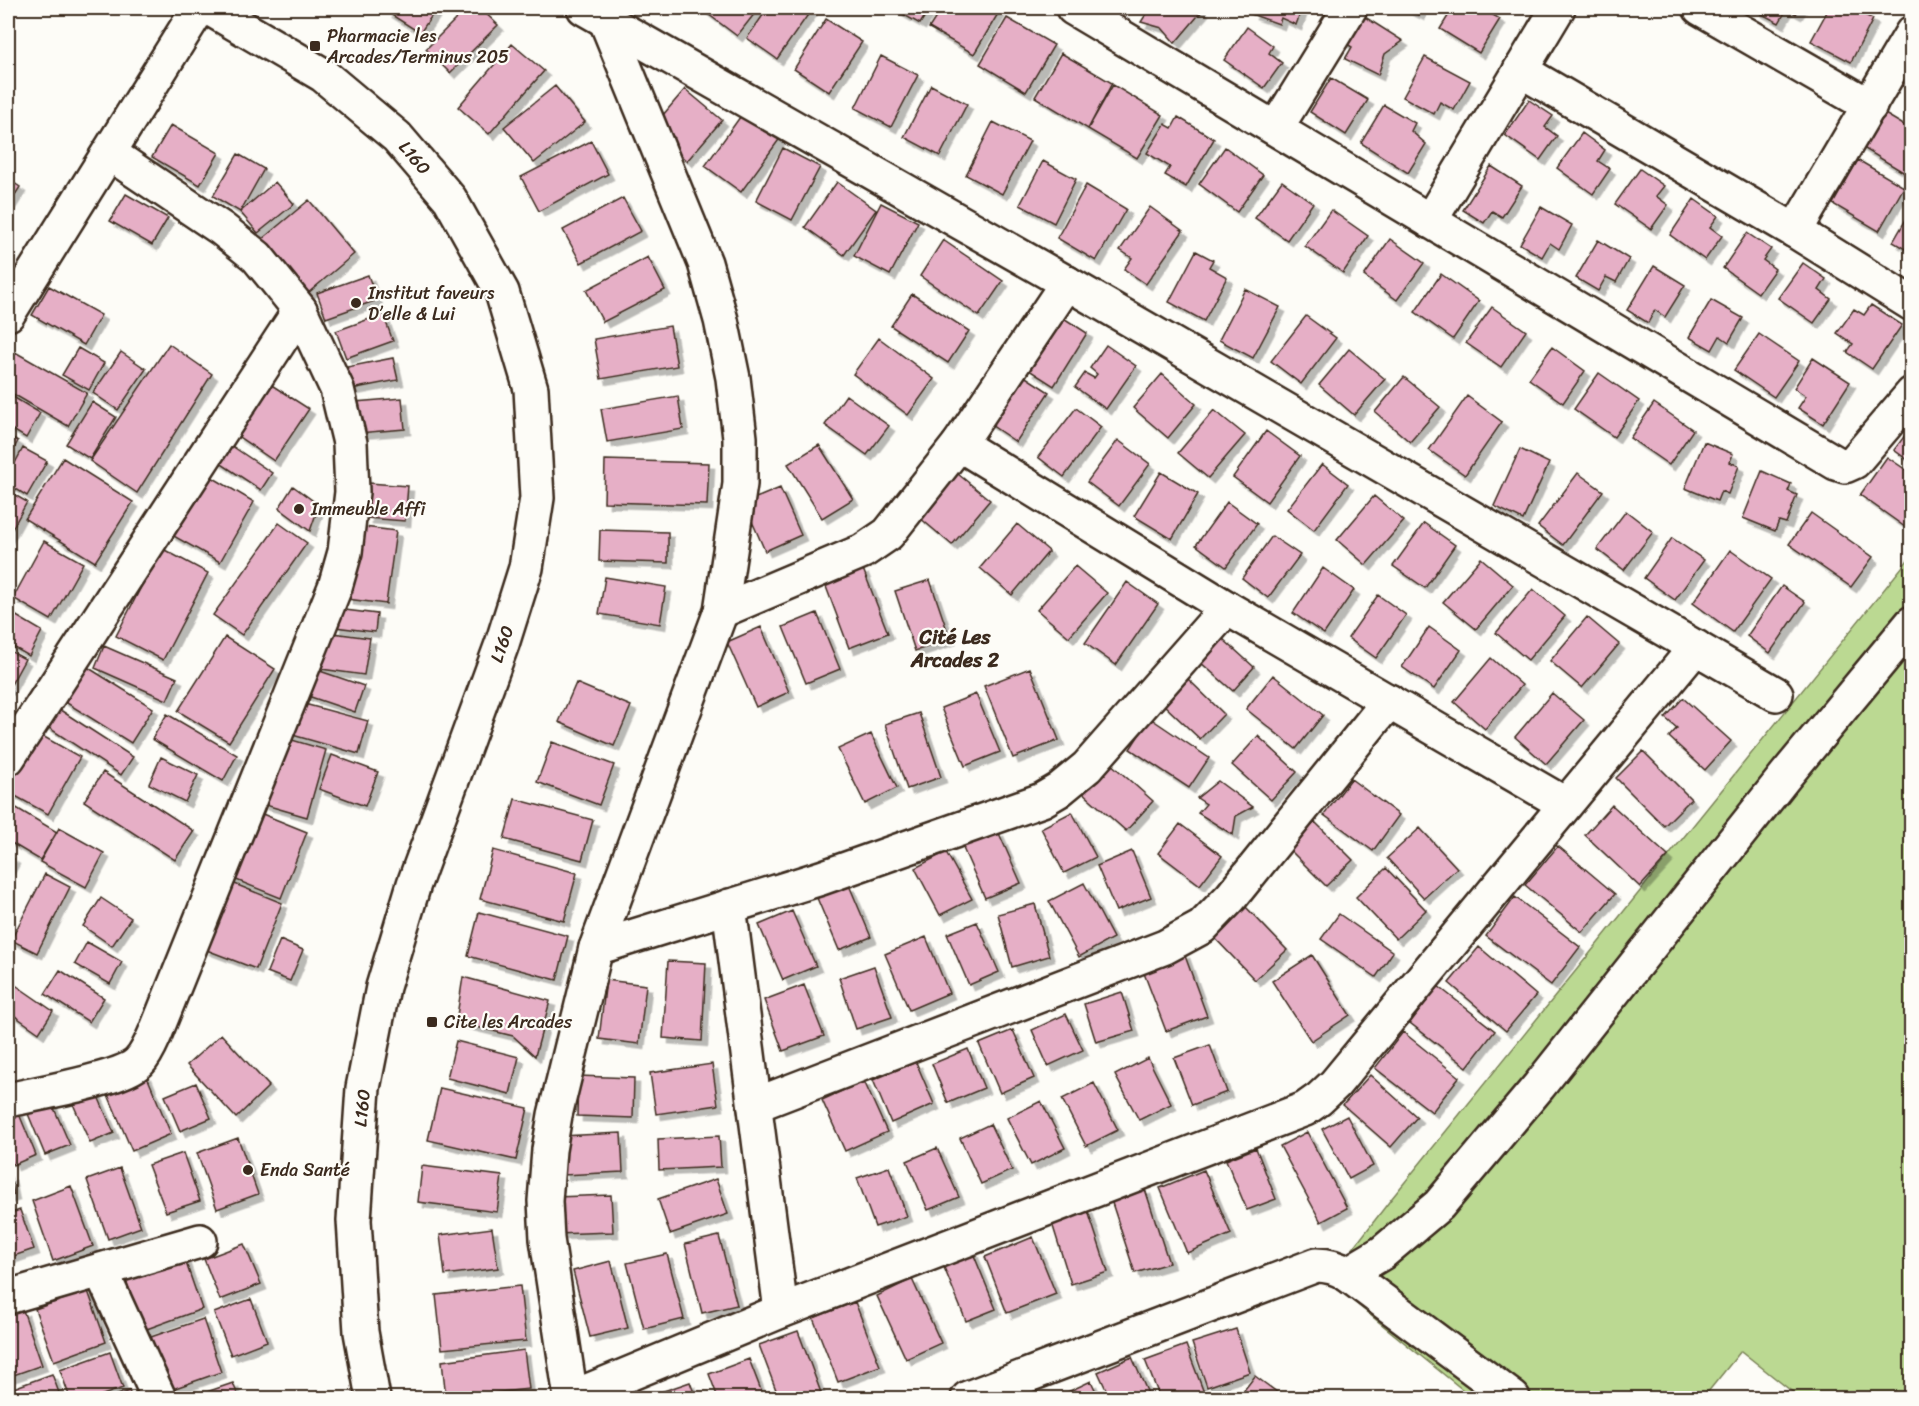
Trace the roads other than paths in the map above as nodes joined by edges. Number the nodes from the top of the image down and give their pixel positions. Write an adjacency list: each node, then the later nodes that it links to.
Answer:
1 (199, 8): 13 (street)
2 (209, 8): 40 (street, L160)
3 (1073, 8): 8 (street)
4 (1350, 8): 12 (street)
5 (1557, 8): 10 (street)
6 (1700, 8): 11 (street)
7 (595, 14): 16 (street); 23 (street)
8 (1116, 19): 12 (street)
9 (1911, 33): 11 (street)
10 (1520, 70): 14 (street); 15 (street)
11 (1870, 106): 15 (street)
12 (1276, 128): 14 (street)
13 (109, 153): 18 (street); 19 (street)
14 (1430, 221): 20 (street)
15 (1796, 231): 17 (street)
16 (1067, 283): 21 (street); 25 (street)
17 (1911, 304)
18 (300, 310): 28 (street); 32 (street)
19 (8, 314)
20 (1911, 394)
21 (959, 444): 22 (street); 23 (street)
22 (1227, 608): 27 (street); 30 (street)
23 (721, 611): 31 (street)
24 (1911, 623): 36 (street)
25 (1696, 647): 26 (street); 29 (street)
26 (1776, 694)
27 (1389, 701): 29 (street); 33 (street)
28 (8, 758)
29 (1565, 804): 38 (street)
30 (729, 906): 31 (street); 33 (street)
31 (596, 948): 41 (street)
32 (8, 1100)
33 (755, 1105): 38 (street)
34 (200, 1241): 35 (street)
35 (101, 1271): 37 (street); 39 (street)
36 (1347, 1274): 42 (street); 43 (street)
37 (8, 1297)
38 (781, 1311): 41 (street)
39 (159, 1398)
40 (373, 1398)
41 (571, 1398)
42 (968, 1398)
43 (1514, 1398)

